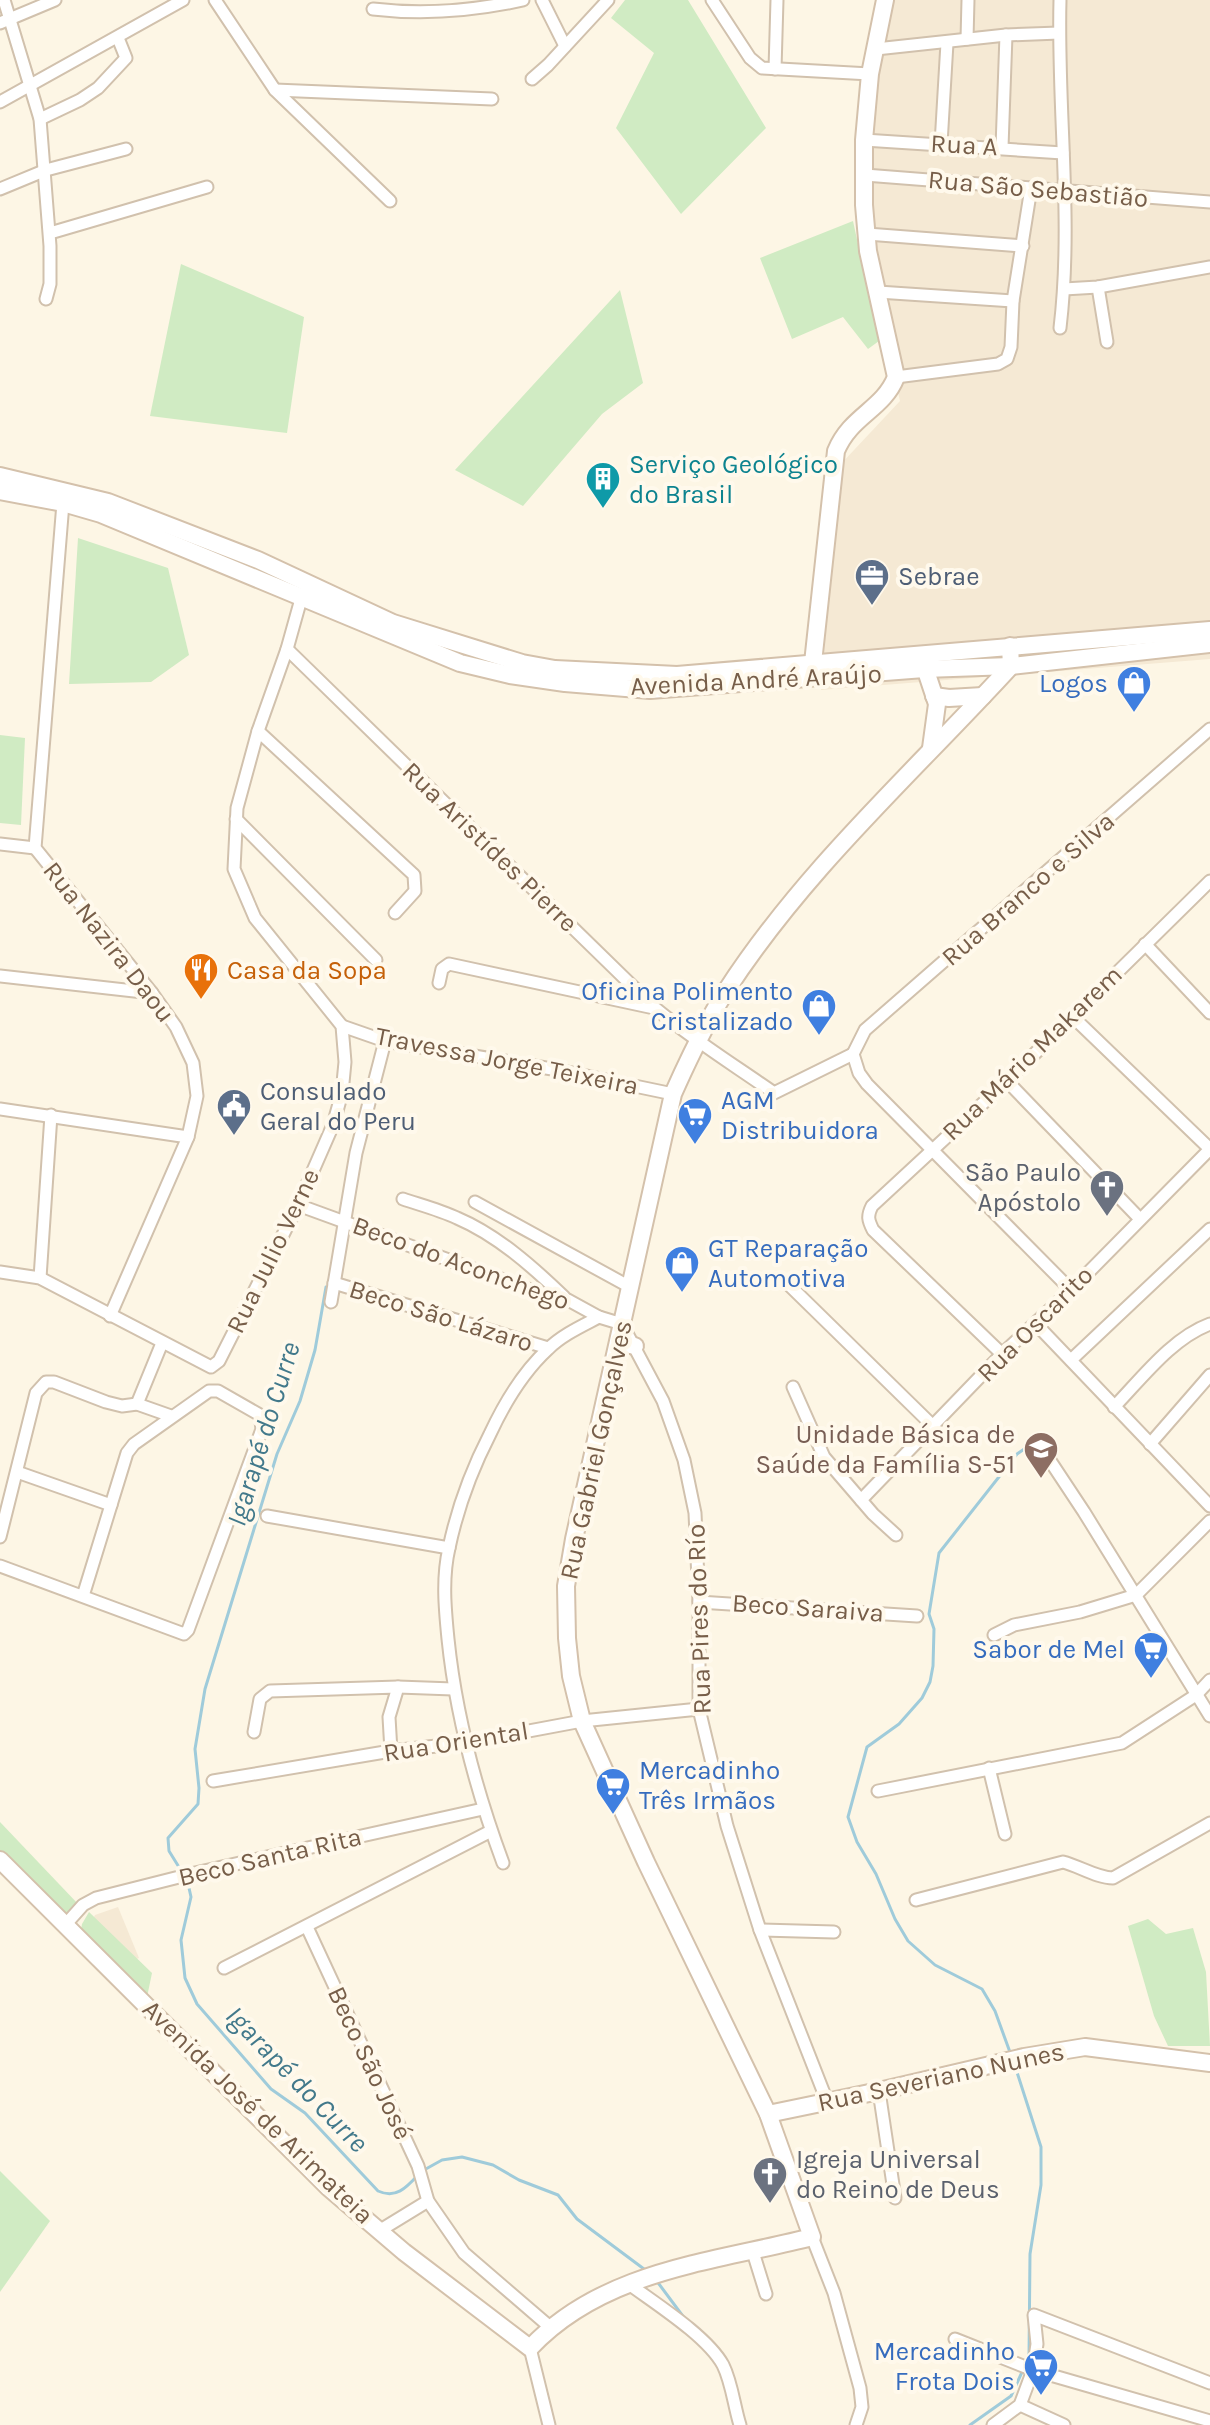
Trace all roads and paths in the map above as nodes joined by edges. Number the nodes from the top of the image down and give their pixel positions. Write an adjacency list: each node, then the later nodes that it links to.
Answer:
1 (4, 0): 14 (street)
2 (55, 0): 14 (street)
3 (183, 0): 17 (street)
4 (215, 0): 26 (street)
5 (523, 0): 13 (street)
6 (542, 0): 20 (street)
7 (608, 0): 20 (street)
8 (712, 0): 22 (street)
9 (777, 0): 22 (street)
10 (885, 0): 21 (street)
11 (968, 0): 18 (street)
12 (1060, 0): 15 (street)
13 (373, 9)
14 (5, 21): 25 (street)
15 (1059, 33): 16 (street); 34 (street)
16 (1006, 35): 18 (street); 32 (street)
17 (118, 38): 25 (street); 29 (street)
18 (967, 39): 19 (street)
19 (947, 43): 21 (street); 31 (street)
20 (565, 46): 24 (street)
21 (876, 49): 23 (street)
22 (775, 69): 23 (street)
23 (870, 74): 30 (street)
24 (532, 79)
25 (31, 87): 28 (street); 29 (street)
26 (275, 90): 27 (street); 41 (street)
27 (492, 99)
28 (0, 102)
29 (40, 119): 35 (street)
30 (864, 140): 31 (street, Rua A); 36 (street)
31 (941, 144): 32 (street, Rua A)
32 (1002, 147): 34 (street, Rua A)
33 (126, 149): 35 (street)
34 (1063, 153): 40 (street)
35 (46, 170): 39 (street); 43 (street)
36 (865, 175): 38 (street, Rua São Sebastião); 44 (street)
37 (207, 187): 43 (street)
38 (1031, 188): 40 (street, Rua São Sebastião); 45 (street)
39 (0, 189)
40 (1065, 192): 42 (street, Rua São Sebastião); 48 (street)
41 (390, 201)
42 (1210, 202)
43 (50, 233): 50 (street)
44 (867, 234): 45 (street); 49 (street)
45 (1023, 246): 51 (street)
46 (1210, 267): 47 (street)
47 (1098, 287): 48 (street); 53 (street)
48 (1064, 289): 52 (street)
49 (878, 292): 51 (street); 54 (street)
50 (46, 299)
51 (1013, 301): 54 (street)
52 (1060, 328)
53 (1107, 342)
54 (896, 377): 65 (street)
55 (0, 476): 65 (street, Avenida André Araújo)
56 (0, 491): 57 (street, Avenida André Araújo)
57 (63, 503): 58 (street, Avenida André Araújo); 73 (street, Rua Nazira Daou)
58 (301, 599): 62 (street); 65 (street, Avenida André Araújo)
59 (1210, 630): 61 (street, Avenida André Araújo)
60 (1210, 644): 64 (street, Avenida André Araújo)
61 (1010, 646): 63 (street, Avenida André Araújo); 64 (street)
62 (287, 649): 69 (street); 81 (street, Rua Aristídes Pierre)
63 (923, 661): 64 (street, Avenida André Araújo); 65 (street, Avenida André Araújo); 66 (street)
64 (1011, 666): 67 (street, Rua Gabriel Gonçalves)
65 (812, 670)
66 (934, 696): 67 (street); 70 (street)
67 (983, 696): 70 (street, Rua Gabriel Gonçalves)
68 (1210, 729): 87 (street, Rua Branco e Silva)
69 (258, 731): 71 (street); 75 (street)
70 (931, 749): 85 (street, Rua Gabriel Gonçalves)
71 (236, 819): 77 (street); 84 (street)
72 (0, 844): 73 (street)
73 (35, 848): 80 (street, Rua Nazira Daou)
74 (1210, 881): 76 (street, Rua Mário Makarem)
75 (395, 913)
76 (1145, 944): 82 (street); 83 (street, Rua Mário Makarem)
77 (376, 960)
78 (0, 976): 80 (street)
79 (439, 983): 81 (street)
80 (152, 993): 92 (street, Rua Nazira Daou)
81 (655, 1008): 85 (street, Rua Aristídes Pierre)
82 (1210, 1013)
83 (1072, 1016): 88 (street, Rua Mário Makarem); 94 (street)
84 (342, 1026): 86 (street, Travessa Jorge Teixeira); 97 (street, Rua Julio Verne)
85 (697, 1039): 87 (street, Rua Aristídes Pierre); 89 (street, Rua Gabriel Gonçalves)
86 (385, 1041): 89 (street, Travessa Jorge Teixeira); 99 (street)
87 (853, 1054): 93 (street)
88 (1007, 1081): 93 (street, Rua Mário Makarem); 98 (street)
89 (673, 1094): 105 (street, Rua Gabriel Gonçalves)
90 (0, 1109): 91 (street)
91 (51, 1115): 92 (street); 102 (street)
92 (188, 1137): 109 (street, Rua Nazira Daou)
93 (933, 1149): 106 (street); 117 (street, Rua Mário Makarem)
94 (1210, 1149): 98 (street, Rua Oscarito)
95 (403, 1199): 107 (street)
96 (475, 1202): 105 (street)
97 (298, 1205): 99 (street, Beco do Aconchego); 114 (street, Rua Julio Verne)
98 (1140, 1219): 106 (street, Rua Oscarito)
99 (345, 1221): 103 (street); 107 (street, Beco do Aconchego)
100 (1210, 1229): 118 (street)
101 (0, 1272): 102 (street)
102 (40, 1278): 109 (street)
103 (334, 1283): 108 (street); 116 (street, Beco São Lázaro)
104 (788, 1284): 124 (street)
105 (630, 1287): 111 (street, Rua Gabriel Gonçalves)
106 (1071, 1290): 112 (street, Rua Oscarito)
107 (568, 1300): 110 (street, Beco do Aconchego)
108 (331, 1302)
109 (110, 1316): 114 (street)
110 (599, 1317): 111 (street, Beco do Aconchego); 116 (street)
111 (622, 1324): 115 (street, Rua Gabriel Gonçalves)
112 (1036, 1324): 117 (street, Rua Oscarito); 118 (street)
113 (1210, 1324): 122 (street)
114 (162, 1343): 121 (street)
115 (627, 1345): 139 (street, Rua Pires do Río); 148 (street, Rua Gabriel Gonçalves)
116 (548, 1348): 135 (street)
117 (1002, 1354): 124 (street, Rua Oscarito)
118 (1071, 1360): 122 (street)
119 (1210, 1375): 126 (street)
120 (793, 1387): 128 (street)
121 (137, 1404): 123 (street); 127 (street)
122 (1114, 1407): 126 (street)
123 (171, 1416): 129 (street); 138 (street)
124 (934, 1427): 128 (street, Rua Oscarito)
125 (1037, 1441): 137 (street)
126 (1150, 1444): 130 (street)
127 (17, 1472): 129 (street); 134 (street)
128 (861, 1500): 133 (street)
129 (111, 1505): 138 (street)
130 (1210, 1506)
131 (267, 1516): 135 (street)
132 (1210, 1521): 137 (street)
133 (896, 1535)
134 (0, 1537)
135 (449, 1548): 144 (street)
136 (2, 1567): 138 (street)
137 (1136, 1595): 141 (street); 145 (street)
138 (83, 1596)
139 (699, 1602): 140 (street, Beco Saraiva); 146 (street, Rua Pires do Río)
140 (917, 1616)
141 (994, 1635)
142 (1210, 1680): 145 (street)
143 (398, 1687): 144 (street); 149 (street); 151 (street)
144 (453, 1689): 150 (street)
145 (1196, 1695): 147 (street); 152 (street)
146 (699, 1709): 148 (street, Rua Oriental); 164 (street, Rua Pires do Río)
147 (1210, 1716)
148 (582, 1721): 150 (street, Rua Oriental); 170 (street, Rua Gabriel Gonçalves)
149 (254, 1732)
150 (464, 1743): 151 (street, Rua Oriental); 155 (street)
151 (391, 1751): 153 (street, Rua Oriental)
152 (989, 1768): 154 (street); 158 (street)
153 (213, 1781)
154 (878, 1791)
155 (483, 1809): 157 (street); 162 (street, Beco Santa Rita)
156 (1210, 1823): 161 (street)
157 (491, 1831): 160 (street); 163 (street)
158 (1005, 1834)
159 (0, 1860): 162 (street, Avenida José de Arimateia)
160 (503, 1863)
161 (916, 1900)
162 (66, 1924): 173 (street, Avenida José de Arimateia)
163 (307, 1927): 166 (street); 172 (street, Beco São José)
164 (760, 1930): 165 (street); 169 (street, Rua Pires do Río)
165 (834, 1932)
166 (224, 1968)
167 (1210, 2063): 168 (street, Rua Severiano Nunes)
168 (879, 2091): 169 (street, Rua Severiano Nunes); 171 (street)
169 (827, 2101): 170 (street, Rua Severiano Nunes)
170 (768, 2114): 174 (street, Rua Gabriel Gonçalves)
171 (895, 2198)
172 (428, 2201): 173 (street); 178 (street, Beco São José)
173 (379, 2231): 180 (street, Avenida José de Arimateia)
174 (812, 2237): 175 (street); 187 (street, Rua Gabriel Gonçalves)
175 (753, 2252): 176 (street); 177 (street)
176 (629, 2284): 178 (street); 186 (street)
177 (766, 2294)
178 (550, 2327): 180 (street)
179 (955, 2339): 181 (street)
180 (530, 2348): 185 (street)
181 (1033, 2370): 182 (street); 183 (street); 184 (street)
182 (1210, 2383)
183 (1020, 2405): 188 (street); 189 (street)
184 (1210, 2421)
185 (549, 2425)
186 (740, 2425)
187 (856, 2425)
188 (993, 2425)
189 (1064, 2425)

